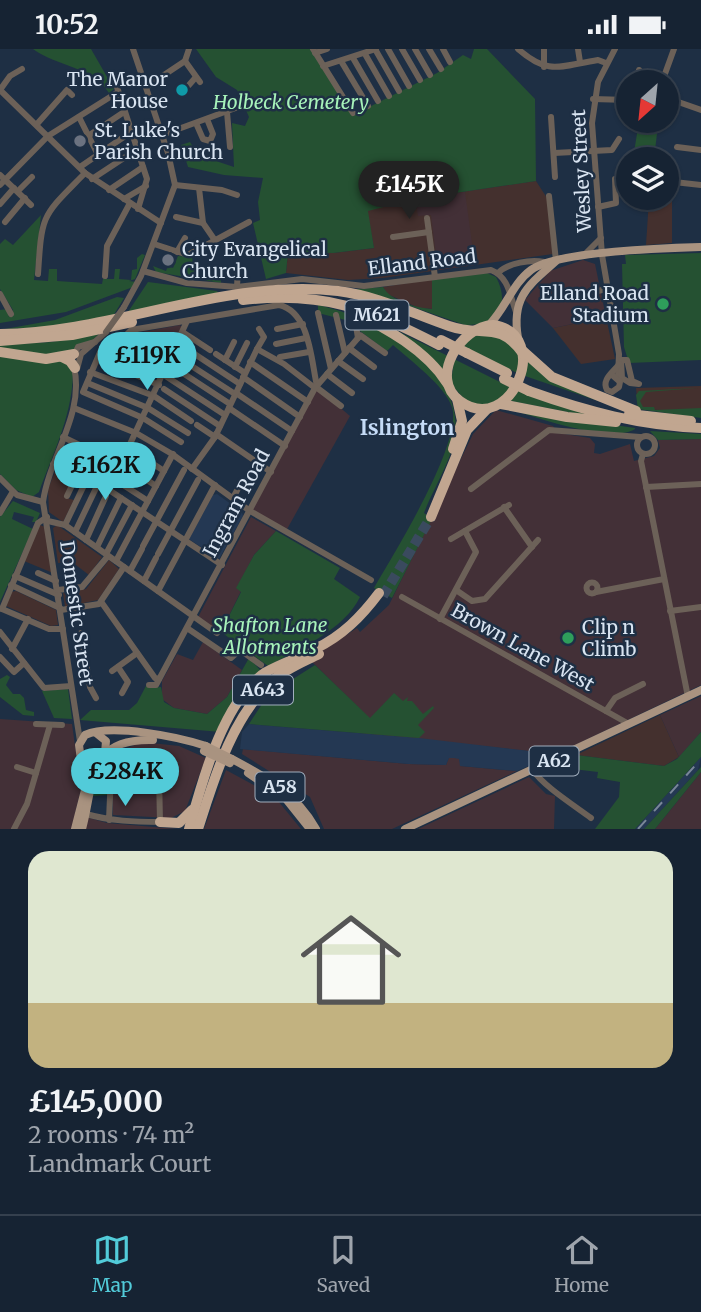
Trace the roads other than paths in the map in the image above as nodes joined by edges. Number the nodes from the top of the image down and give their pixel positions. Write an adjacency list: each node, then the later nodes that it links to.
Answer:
1 (132, 49): 33 (street)
2 (189, 49): 18 (street)
3 (327, 49): 15 (street)
4 (375, 49): 16 (street); 35 (street)
5 (388, 49): 32 (street)
6 (402, 49): 30 (street)
7 (415, 49): 28 (street)
8 (429, 49): 26 (street)
9 (443, 49): 20 (street)
10 (518, 49): 24 (street)
11 (544, 49): 24 (street)
12 (578, 49): 21 (street)
13 (615, 49): 22 (street, Wesley Street)
14 (674, 49): 27 (street)
15 (314, 51): 23 (street)
16 (365, 54): 17 (street); 38 (street)
17 (353, 58): 19 (street); 41 (street)
18 (185, 61): 31 (street); 33 (street)
19 (341, 61): 23 (street); 44 (street)
20 (450, 62)
21 (580, 62): 22 (street); 24 (street)
22 (606, 63): 39 (street, Wesley Street)
23 (323, 66): 48 (street)
24 (544, 67)
25 (22, 69): 34 (street)
26 (441, 69)
27 (666, 70)
28 (430, 75)
29 (115, 81): 36 (street)
30 (420, 81)
31 (189, 85)
32 (410, 86)
33 (146, 87): 54 (street)
34 (0, 90): 53 (street)
35 (399, 91)
36 (117, 92): 46 (street); 49 (street)
37 (72, 95): 53 (street)
38 (389, 96)
39 (593, 99): 40 (street); 64 (street, Wesley Street)
40 (616, 100)
41 (378, 101)
42 (679, 103): 45 (street)
43 (241, 106): 47 (street)
44 (368, 106)
45 (701, 110)
46 (124, 112): 55 (street); 58 (street)
47 (227, 112): 51 (street); 60 (street)
48 (353, 113)
49 (79, 117): 57 (street); 58 (street)
50 (551, 117): 65 (street)
51 (207, 119): 52 (street); 52 (street)
52 (197, 123): 56 (street)
53 (37, 124): 57 (street)
54 (159, 127): 55 (street); 56 (street)
55 (132, 134): 62 (street); 66 (street)
56 (162, 135): 76 (street)
57 (48, 136): 68 (street); 73 (street)
58 (89, 136): 66 (street)
59 (619, 139): 64 (street)
60 (230, 147)
61 (679, 147): 63 (street)
62 (136, 150): 67 (street); 71 (street)
63 (701, 150)
64 (593, 152): 65 (street); 87 (street, Wesley Street)
65 (554, 153): 70 (street)
66 (97, 155): 68 (street)
67 (143, 167): 75 (street); 80 (street)
68 (83, 170): 71 (street); 110 (street)
69 (32, 177): 79 (street)
70 (555, 177)
71 (92, 179): 80 (street)
72 (615, 179): 87 (street)
73 (2, 180): 79 (street)
74 (679, 183): 77 (street)
75 (147, 185): 84 (street); 88 (street)
76 (175, 185): 78 (street); 93 (street)
77 (701, 185)
78 (200, 188): 81 (street); 94 (street)
79 (16, 190): 83 (street); 85 (street)
80 (109, 190): 84 (street)
81 (237, 195)
82 (549, 196): 105 (street)
83 (25, 198): 86 (street); 92 (street)
84 (127, 201): 88 (street); 111 (street)
85 (0, 204)
86 (31, 205)
87 (598, 207): 98 (street, Wesley Street)
88 (138, 209): 93 (street)
89 (176, 216): 94 (street)
90 (428, 218): 95 (street)
91 (245, 221): 99 (street)
92 (5, 222)
93 (161, 222): 100 (street)
94 (203, 223): 99 (street)
95 (429, 232): 96 (street); 112 (street)
96 (393, 237)
97 (185, 238): 102 (street)
98 (601, 238): 103 (street, Wesley Street); 104 (street)
99 (214, 239): 102 (street)
100 (154, 244): 102 (street); 108 (street)
101 (701, 247): 103 (main road, Elland Road)
102 (177, 253)
103 (602, 255): 104 (main road, Elland Road); 115 (street, Wesley Street)
104 (580, 257): 105 (main road, Elland Road)
105 (556, 261): 106 (main road, Elland Road); 123 (main road, Elland Road)
106 (544, 262): 109 (street, Elland Road); 116 (main road)
107 (238, 268): 114 (street)
108 (143, 271): 114 (street, Elland Road); 139 (street, bridge)
109 (498, 273): 112 (street, Elland Road); 113 (street, Elland Road)
110 (38, 274)
111 (105, 276)
112 (435, 277): 114 (street, Elland Road)
113 (505, 281): 116 (street, Elland Road); 120 (street)
114 (237, 287)
115 (607, 289): 119 (street); 170 (street, Wesley Street)
116 (511, 294): 120 (main road); 123 (street, Elland Road)
117 (0, 295): 121 (street)
118 (312, 295): 131 (highway); 133 (highway, M621); 138 (highway, M621); 174 (highway); 191 (highway, M621, bridge)
119 (559, 299)
120 (505, 304): 128 (main road)
121 (11, 314)
122 (320, 314): 168 (street)
123 (517, 314): 137 (main road, Elland Road)
124 (338, 318): 149 (street)
125 (187, 321): 126 (street); 132 (street); 144 (street)
126 (303, 324): 130 (street); 135 (street)
127 (357, 324): 136 (street)
128 (489, 325): 131 (highway); 137 (highway)
129 (259, 329): 146 (street)
130 (277, 329)
131 (474, 329): 153 (highway); 174 (highway)
132 (184, 333): 148 (street); 154 (street)
133 (0, 334)
134 (209, 338): 148 (street)
135 (306, 338): 143 (street); 151 (street)
136 (358, 338): 149 (street, Ingram Road); 152 (street)
137 (518, 338): 153 (highway)
138 (0, 341)
139 (95, 342): 147 (street); 155 (street)
140 (114, 342): 144 (street)
141 (234, 342): 159 (street)
142 (247, 344): 164 (street)
143 (276, 344)
144 (122, 345): 163 (street)
145 (184, 347): 171 (street)
146 (258, 348): 162 (street); 176 (street)
147 (85, 350): 155 (street); 166 (street)
148 (210, 350): 159 (street)
149 (347, 350): 161 (street, Ingram Road); 165 (street)
150 (0, 352): 157 (highway)
151 (309, 352): 156 (street); 176 (street)
152 (385, 353)
153 (524, 353): 182 (highway); 191 (highway)
154 (173, 354): 163 (street); 177 (street)
155 (74, 355): 157 (highway); 166 (street)
156 (280, 357)
157 (62, 358): 166 (highway)
158 (101, 360): 175 (street)
159 (225, 360): 164 (street)
160 (627, 360): 160 (street)
161 (338, 361): 168 (street, Ingram Road); 172 (street)
162 (250, 362): 171 (street); 181 (street)
163 (169, 364): 169 (street); 183 (street)
164 (235, 367): 171 (street)
165 (374, 367)
166 (75, 372): 185 (street)
167 (90, 372): 169 (street); 179 (street); 192 (street)
168 (329, 372): 176 (street, Ingram Road); 178 (street)
169 (164, 375): 175 (street); 189 (street)
170 (616, 375)
171 (243, 378): 177 (street); 190 (street)
172 (363, 379)
173 (90, 384): 186 (street)
174 (449, 386): 180 (highway)
175 (162, 387): 179 (street); 195 (street)
176 (316, 387): 181 (street, Ingram Road); 184 (street)
177 (236, 393): 183 (street); 197 (street)
178 (352, 393)
179 (153, 396): 186 (street); 200 (street)
180 (457, 399): 188 (highway); 207 (highway)
181 (308, 401): 190 (street, Ingram Road)
182 (501, 404): 187 (highway); 188 (highway)
183 (230, 406): 189 (street); 204 (street)
184 (341, 406)
185 (74, 408): 198 (street); 201 (street)
186 (148, 408): 192 (street); 199 (street)
187 (527, 408): 191 (highway); 207 (highway)
188 (487, 409): 207 (highway)
189 (225, 415): 195 (street)
190 (300, 417): 197 (street, Ingram Road)
191 (631, 417): 193 (highway)
192 (143, 418): 198 (street); 202 (street)
193 (653, 421): 194 (highway); 196 (highway)
194 (701, 422)
195 (220, 426): 200 (street)
196 (701, 428)
197 (292, 431): 204 (street, Ingram Road)
198 (136, 433): 205 (street); 209 (street)
199 (188, 433)
200 (216, 436): 214 (street); 217 (street)
201 (64, 437): 206 (street); 212 (street)
202 (181, 442)
203 (634, 442): 210 (street); 210 (street); 228 (street)
204 (285, 446): 217 (street, Ingram Road)
205 (129, 448): 213 (street); 216 (street)
206 (88, 449): 208 (street); 218 (street)
207 (458, 453)
208 (99, 454): 211 (street); 220 (street)
209 (173, 454): 214 (street); 216 (street)
210 (643, 454): 227 (street)
211 (110, 459): 213 (street); 224 (street)
212 (53, 464): 218 (street); 235 (street)
213 (124, 466): 226 (street); 234 (street)
214 (192, 469): 225 (street)
215 (184, 470): 241 (street)
216 (164, 471): 226 (street)
217 (271, 472): 237 (street, Ingram Road)
218 (77, 475): 220 (street); 230 (street)
219 (0, 478): 229 (street)
220 (87, 480): 224 (street); 242 (street)
221 (198, 480): 243 (street)
222 (242, 481): 233 (street)
223 (701, 484): 227 (street)
224 (98, 485): 232 (street); 245 (street)
225 (215, 485): 233 (street); 249 (street)
226 (156, 486): 234 (street)
227 (646, 487): 258 (street)
228 (471, 489)
229 (12, 493): 235 (street); 239 (street)
230 (67, 496)
231 (106, 496): 247 (street)
232 (121, 498): 236 (street); 250 (street)
233 (233, 498): 237 (street)
234 (148, 501): 238 (street)
235 (43, 502): 240 (street, Domestic Street)
236 (132, 505): 238 (street); 252 (street)
237 (250, 511): 254 (street, Ingram Road); 259 (street)
238 (142, 512): 241 (street); 253 (street)
239 (0, 513)
240 (47, 519): 242 (street); 257 (street); 260 (street, Domestic Street)
241 (156, 521): 243 (street); 255 (street)
242 (65, 525): 245 (street)
243 (171, 531): 249 (street); 261 (street)
244 (465, 531): 246 (street); 251 (street); 263 (street)
245 (75, 532): 247 (street)
246 (451, 539)
247 (86, 540): 250 (street)
248 (538, 540): 251 (street)
249 (185, 541): 254 (street); 264 (street)
250 (97, 547): 252 (street)
251 (531, 547): 263 (street)
252 (107, 555): 253 (street); 265 (street)
253 (116, 561): 255 (street)
254 (222, 565): 273 (street, Ingram Road)
255 (127, 569): 261 (street); 268 (street)
256 (38, 573): 260 (street)
257 (15, 576): 262 (street); 265 (street)
258 (664, 579): 266 (street); 272 (street)
259 (371, 580)
260 (57, 581): 265 (street, Domestic Street)
261 (144, 581): 264 (street)
262 (11, 585): 270 (street); 271 (street)
263 (456, 590): 275 (street)
264 (158, 591): 273 (street)
265 (58, 592): 270 (street, Domestic Street)
266 (596, 592)
267 (402, 597): 275 (street, Brown Lane West)
268 (102, 603): 270 (street); 276 (street)
269 (701, 607): 272 (street)
270 (60, 609): 278 (street, Domestic Street)
271 (1, 610): 274 (street)
272 (670, 611): 296 (street)
273 (193, 617): 277 (street, Ingram Road); 282 (street)
274 (28, 619): 278 (street); 283 (street)
275 (440, 619): 298 (street, Brown Lane West)
276 (116, 623): 279 (street); 284 (street)
277 (187, 628): 289 (street); 290 (street, Ingram Road)
278 (63, 629): 287 (street, Domestic Street)
279 (108, 629)
280 (0, 632): 283 (street)
281 (82, 633): 285 (street)
282 (217, 633)
283 (12, 649): 288 (street)
284 (137, 653): 290 (street); 295 (street)
285 (85, 655): 287 (street); 297 (street)
286 (0, 657): 288 (street)
287 (67, 658): 293 (street, Domestic Street)
288 (24, 663): 293 (street)
289 (261, 665)
290 (159, 679): 292 (street)
291 (643, 684): 298 (street)
292 (149, 685)
293 (71, 686): 303 (street, Domestic Street)
294 (701, 690): 296 (main road, A62)
295 (122, 693)
296 (688, 697): 300 (main road, A62)
297 (96, 698)
298 (606, 711): 300 (street, Brown Lane West)
299 (36, 724): 301 (street)
300 (629, 724): 311 (main road, A62)
301 (50, 725): 302 (street); 312 (street)
302 (62, 725)
303 (78, 728): 304 (street); 305 (street, Domestic Street)
304 (90, 733): 305 (main road); 306 (main road); 308 (main road)
305 (80, 741): 307 (main road)
306 (205, 748): 308 (main road); 309 (main road, bridge)
307 (81, 753): 308 (main road); 320 (main road)
308 (103, 756): 314 (main road)
309 (231, 761): 324 (main road); 325 (main road, A58)
310 (17, 767): 312 (street)
311 (533, 770): 315 (street); 326 (main road, A62)
312 (36, 773): 319 (street)
313 (205, 781): 317 (highway); 322 (highway, A643); 323 (highway, A643)
314 (86, 814): 316 (street); 321 (main road)
315 (591, 818)
316 (109, 820): 317 (street); 318 (street)
317 (160, 822): 318 (street)
318 (135, 825)
319 (14, 829)
320 (75, 829)
321 (82, 829)
322 (190, 829)
323 (198, 829)
324 (310, 829)
325 (316, 829)
326 (405, 829)

